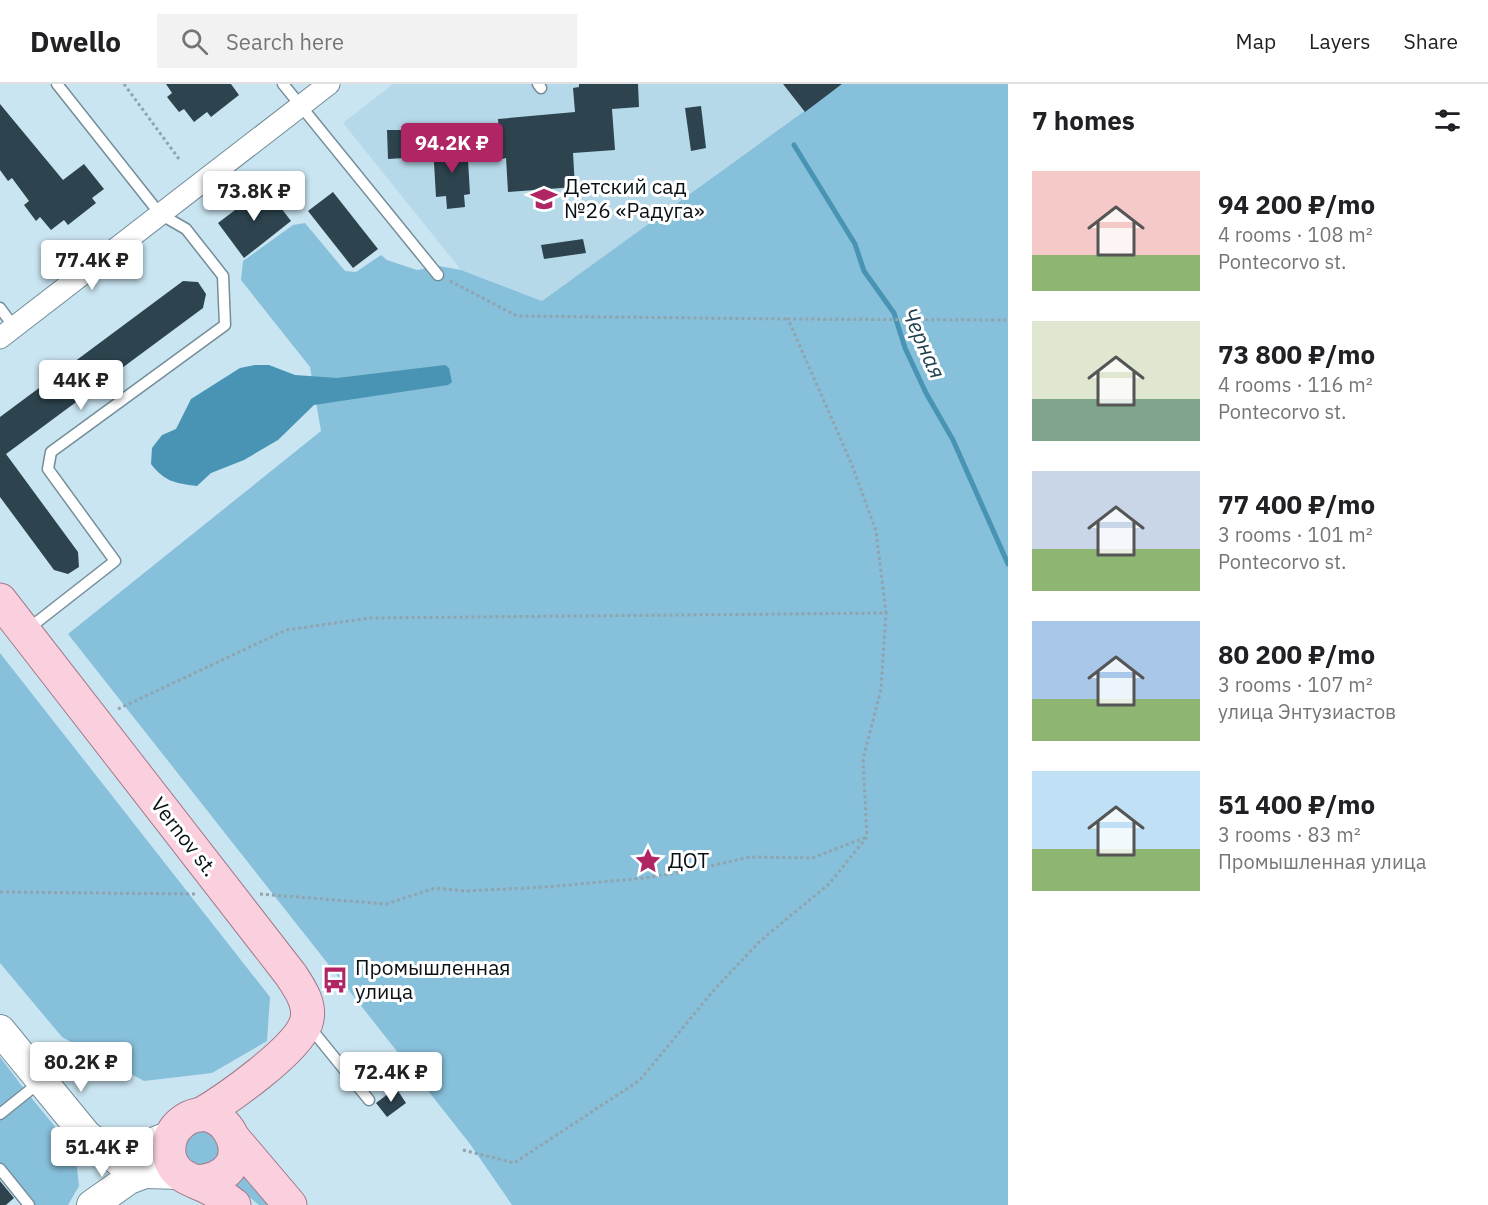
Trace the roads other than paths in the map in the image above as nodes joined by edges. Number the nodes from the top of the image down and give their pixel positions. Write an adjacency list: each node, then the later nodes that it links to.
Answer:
1 (57, 84): 5 (lane)
2 (283, 84): 4 (lane)
3 (329, 84): 4 (street)
4 (301, 106): 5 (street); 6 (lane)
5 (160, 214): 8 (street); 10 (lane)
6 (438, 275)
7 (0, 308): 8 (lane)
8 (7, 332)
9 (0, 600): 10 (main road, Vernov st.)
10 (25, 631): 11 (main road, Vernov st.)
11 (306, 1023): 13 (main road); 15 (lane)
12 (0, 1030): 14 (street)
13 (257, 1076): 17 (main road); 19 (main road)
14 (41, 1082): 16 (lane); 18 (street)
15 (369, 1100)
16 (0, 1114)
17 (201, 1115): 19 (main road); 20 (main road)
18 (86, 1135): 20 (street); 22 (street)
19 (233, 1135): 23 (main road); 27 (main road)
20 (170, 1136): 23 (main road)
21 (0, 1169): 24 (lane)
22 (145, 1173): 23 (street); 25 (street)
23 (188, 1178): 26 (main road)
24 (29, 1205)
25 (92, 1205)
26 (234, 1205)
27 (290, 1205)

